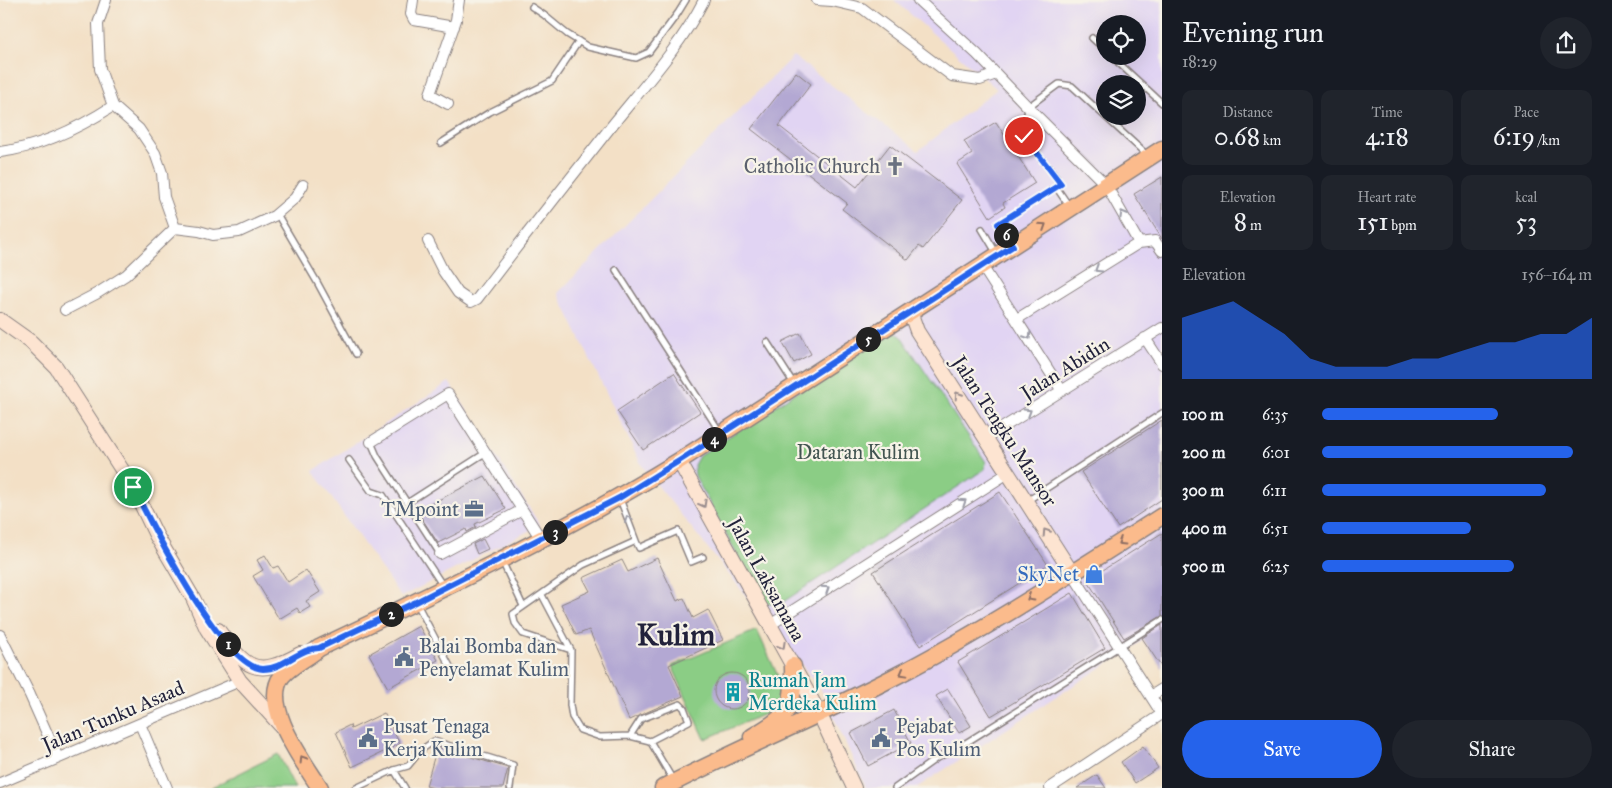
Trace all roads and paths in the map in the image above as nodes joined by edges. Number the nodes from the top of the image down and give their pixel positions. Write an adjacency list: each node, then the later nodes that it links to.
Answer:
1 (106, 0): 17 (street)
2 (412, 0): 9 (street)
3 (459, 0): 9 (street)
4 (686, 0): 11 (lane)
5 (704, 0): 29 (street)
6 (817, 0): 14 (street)
7 (918, 0): 14 (street)
8 (532, 7): 11 (lane)
9 (454, 27): 15 (street)
10 (1092, 38): 12 (lane)
11 (579, 41): 19 (lane)
12 (1096, 42)
13 (1121, 65): 16 (lane)
14 (996, 74): 18 (street)
15 (448, 104)
16 (1162, 104)
17 (113, 106): 20 (street); 27 (street)
18 (1028, 108): 21 (lane); 23 (street); 24 (lane)
19 (441, 143)
20 (0, 152)
21 (1156, 153): 23 (main road)
22 (303, 184): 26 (street)
23 (1106, 185): 25 (main road); 30 (street, one-way to 23)
24 (1056, 187): 25 (lane); 31 (lane)
25 (1071, 208): 31 (main road, one-way to 25)
26 (277, 213): 27 (street); 43 (lane)
27 (175, 228): 37 (street)
28 (982, 228): 33 (lane)
29 (428, 241)
30 (1139, 243): 32 (street); 38 (street, one-way to 38)
31 (1013, 246): 33 (main road)
32 (1162, 251)
33 (998, 255): 34 (main road)
34 (982, 266): 36 (main road); 38 (street)
35 (616, 270): 48 (lane)
36 (914, 309): 45 (main road); 49 (street, Jalan Tengku Mansor, one-way to 36)
37 (64, 310)
38 (1017, 319): 46 (street, one-way to 46)
39 (0, 320): 68 (street)
40 (1162, 328): 41 (street, Jalan Abidin)
41 (1145, 338): 44 (street); 46 (street, Jalan Abidin)
42 (767, 342): 45 (lane)
43 (356, 354)
44 (1162, 364)
45 (796, 386): 48 (main road)
46 (1062, 390): 49 (street, Jalan Abidin, one-way to 46)
47 (1162, 413): 56 (lane)
48 (721, 434): 53 (main road)
49 (986, 438): 54 (street, Jalan Tengku Mansor)
50 (371, 442): 51 (street); 57 (lane)
51 (486, 453): 57 (lane); 58 (street)
52 (349, 460): 66 (lane)
53 (679, 461): 55 (main road); 72 (street, Jalan Laksamana, one-way to 72)
54 (1008, 473): 56 (street, Jalan Tengku Mansor); 72 (street, one-way to 54)
55 (619, 498): 60 (main road); 61 (lane, one-way to 55)
56 (1026, 501): 65 (street, Jalan Tengku Mansor, one-way to 56)
57 (407, 503): 62 (lane)
58 (522, 510): 60 (street); 62 (street)
59 (1162, 516): 65 (main road, one-way to 65)
60 (541, 539): 64 (main road)
61 (636, 541): 63 (lane); 67 (lane)
62 (440, 554)
63 (703, 557)
64 (501, 559): 66 (main road); 70 (lane)
65 (1072, 573): 74 (street); 83 (main road, one-way to 83)
66 (444, 588): 69 (main road)
67 (542, 595): 70 (lane); 76 (lane)
68 (193, 598): 75 (street); 79 (street)
69 (416, 602): 75 (main road); 78 (lane)
70 (523, 606): 76 (lane)
71 (1162, 620): 74 (lane)
72 (770, 625): 77 (street, Jalan Laksamana, one-way to 77)
73 (0, 635): 89 (street)
74 (1118, 646): 81 (street); 99 (lane)
75 (319, 648): 85 (main road)
76 (571, 650): 86 (lane)
77 (793, 666): 83 (street, Jalan Laksamana); 88 (main road)
78 (453, 672)
79 (240, 682): 84 (street, Jalan Tunku Asaad); 85 (street)
80 (1162, 688): 81 (street)
81 (1150, 696): 82 (street)
82 (1162, 714): 100 (street)
83 (820, 715): 88 (main road); 98 (street, Jalan Laksamana)
84 (140, 724): 89 (street, Jalan Tunku Asaad); 94 (street)
85 (285, 730): 95 (main road, one-way to 85)
86 (630, 736): 87 (lane); 87 (lane)
87 (650, 741): 92 (lane)
88 (726, 757): 92 (main road)
89 (58, 758): 91 (street, Jalan Tunku Asaad)
90 (394, 770): 93 (lane); 96 (lane); 97 (lane)
91 (0, 783)
92 (668, 785)
93 (360, 787)
94 (167, 788)
95 (320, 788)
96 (405, 788)
97 (510, 788)
98 (854, 788)
99 (895, 788)
100 (1050, 788)

